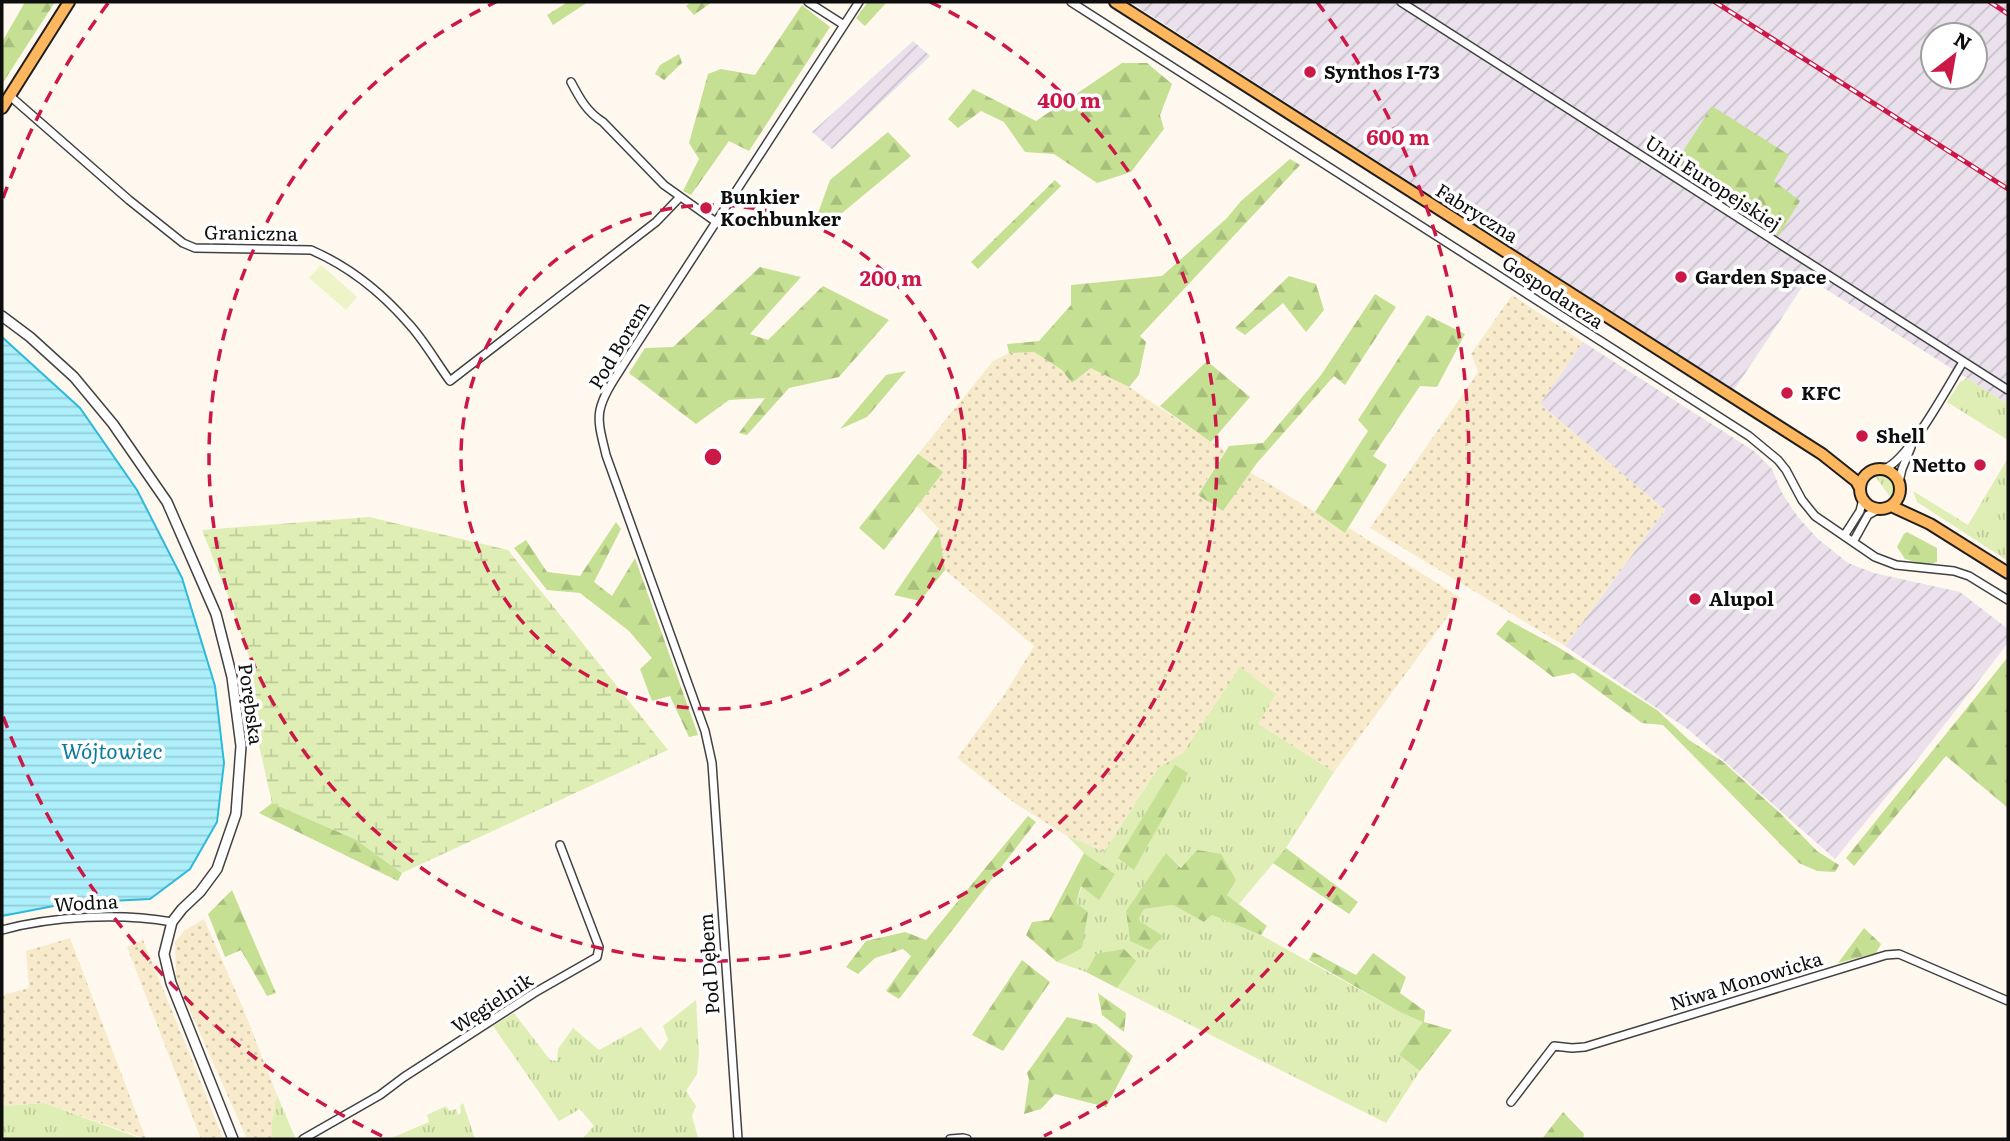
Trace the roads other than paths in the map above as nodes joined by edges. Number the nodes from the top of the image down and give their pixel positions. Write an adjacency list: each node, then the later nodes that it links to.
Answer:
1 (69, 2): 9 (main road)
2 (808, 2): 7 (street)
3 (859, 2): 7 (street, Pod Borem)
4 (1070, 2): 27 (street, Gospodarcza)
5 (1115, 2): 17 (main road, Fabryczna)
6 (1401, 2): 14 (street, Unii Europejskiej)
7 (844, 25): 12 (street, Pod Borem)
8 (572, 82): 11 (street)
9 (10, 96): 10 (main road); 11 (street, Graniczna)
10 (2, 108)
11 (680, 197): 12 (street)
12 (716, 222): 31 (street, Pod Borem)
13 (2, 316): 33 (street, Porębska)
14 (1963, 362): 15 (street, Unii Europejskiej); 16 (street)
15 (2008, 390)
16 (1914, 439): 18 (street); 20 (street)
17 (1822, 454): 19 (main road, Fabryczna); 21 (main road, Fabryczna)
18 (1884, 469): 19 (main road); 20 (main road)
19 (1868, 473): 21 (main road)
20 (1899, 482): 22 (main road)
21 (1860, 488): 23 (main road)
22 (1900, 495): 24 (main road); 26 (main road)
23 (1863, 499): 25 (main road); 27 (street)
24 (1891, 506): 25 (main road); 26 (main road)
25 (1879, 509): 28 (street)
26 (1930, 524): 29 (main road)
27 (1844, 536): 28 (street, Gospodarcza)
28 (1853, 542): 30 (street, Gospodarcza)
29 (2008, 573)
30 (2008, 600)
31 (712, 786): 39 (street, Pod Dębem)
32 (560, 845): 38 (street, Węgielnik)
33 (172, 922): 34 (street, Wodna); 37 (street)
34 (2, 930)
35 (2008, 1001): 36 (street, Niwa Monowicka)
36 (1511, 1102)
37 (233, 1139)
38 (303, 1139)
39 (738, 1139)
40 (950, 1139): 41 (street)
41 (967, 1139)

